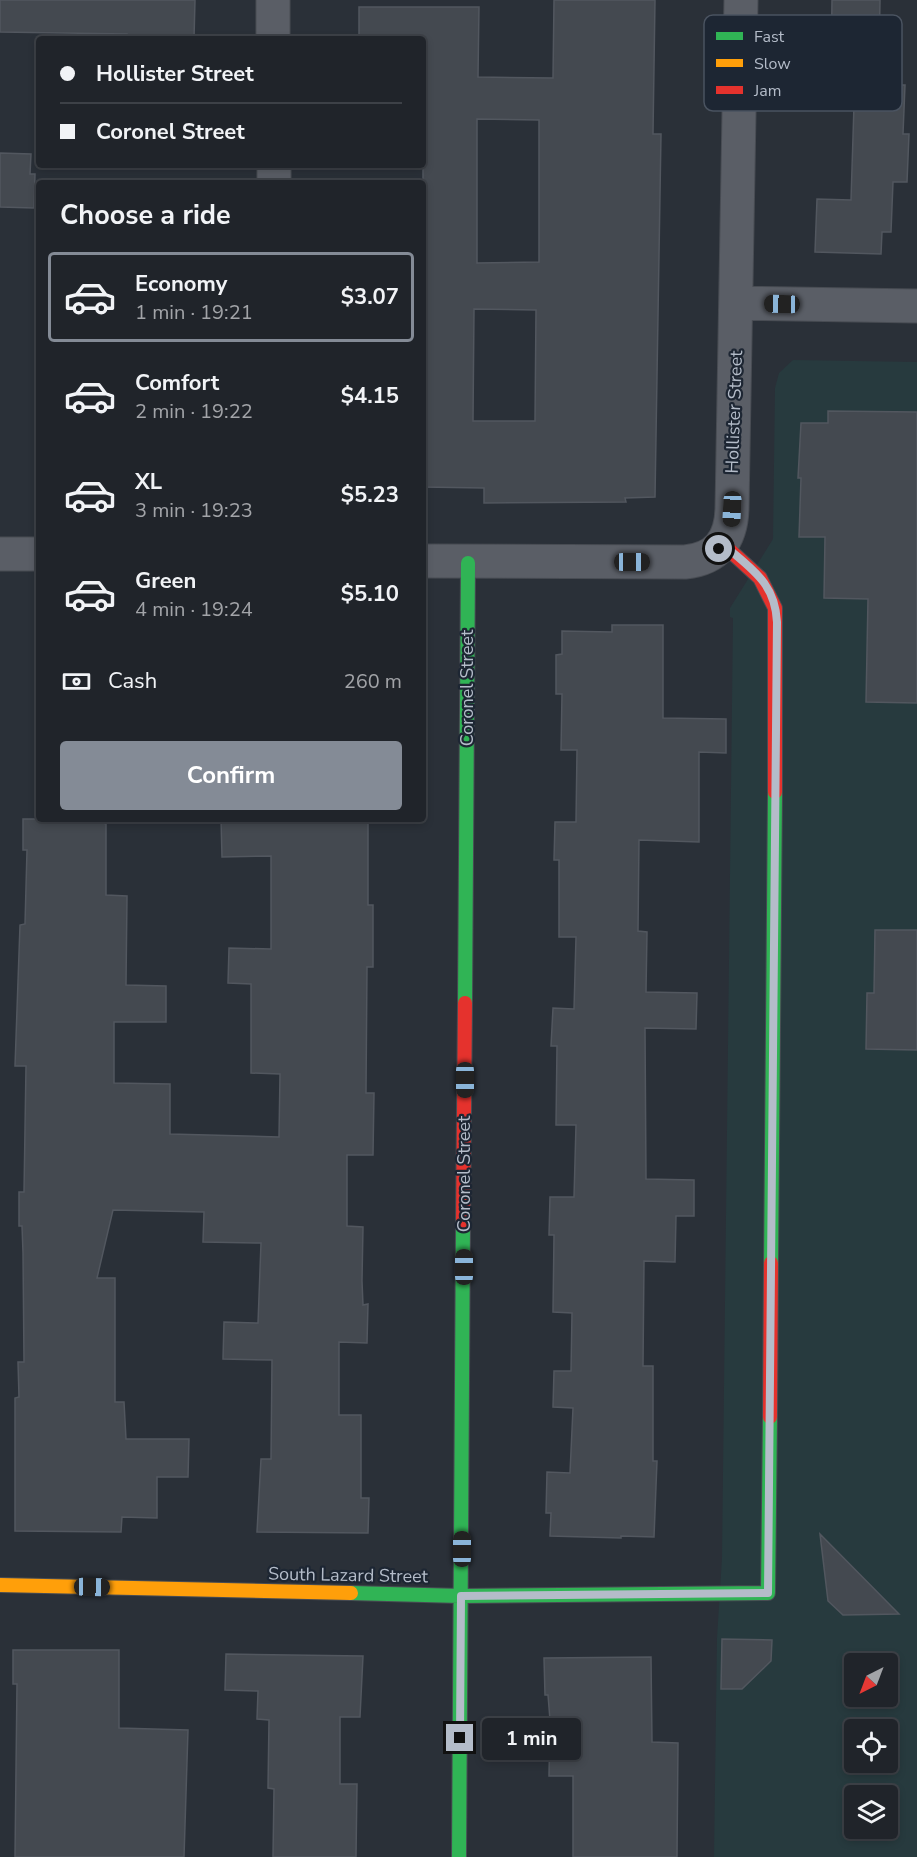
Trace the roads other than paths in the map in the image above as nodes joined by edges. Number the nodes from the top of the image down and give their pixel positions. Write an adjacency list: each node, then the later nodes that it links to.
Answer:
1 (273, 0): 4 (street)
2 (741, 0): 3 (street, Hollister Street)
3 (741, 15)
4 (273, 36)
5 (740, 111): 6 (street, Hollister Street)
6 (737, 303): 7 (street); 8 (street, Hollister Street)
7 (917, 306)
8 (724, 545): 12 (street); 14 (street, South Lazard Street)
9 (0, 554): 10 (street)
10 (36, 554)
11 (426, 561): 12 (street)
12 (468, 563): 14 (street, Coronel Street)
13 (0, 1585): 14 (street, South Lazard Street)
14 (461, 1596): 15 (street, Coronel Street)
15 (459, 1857)

